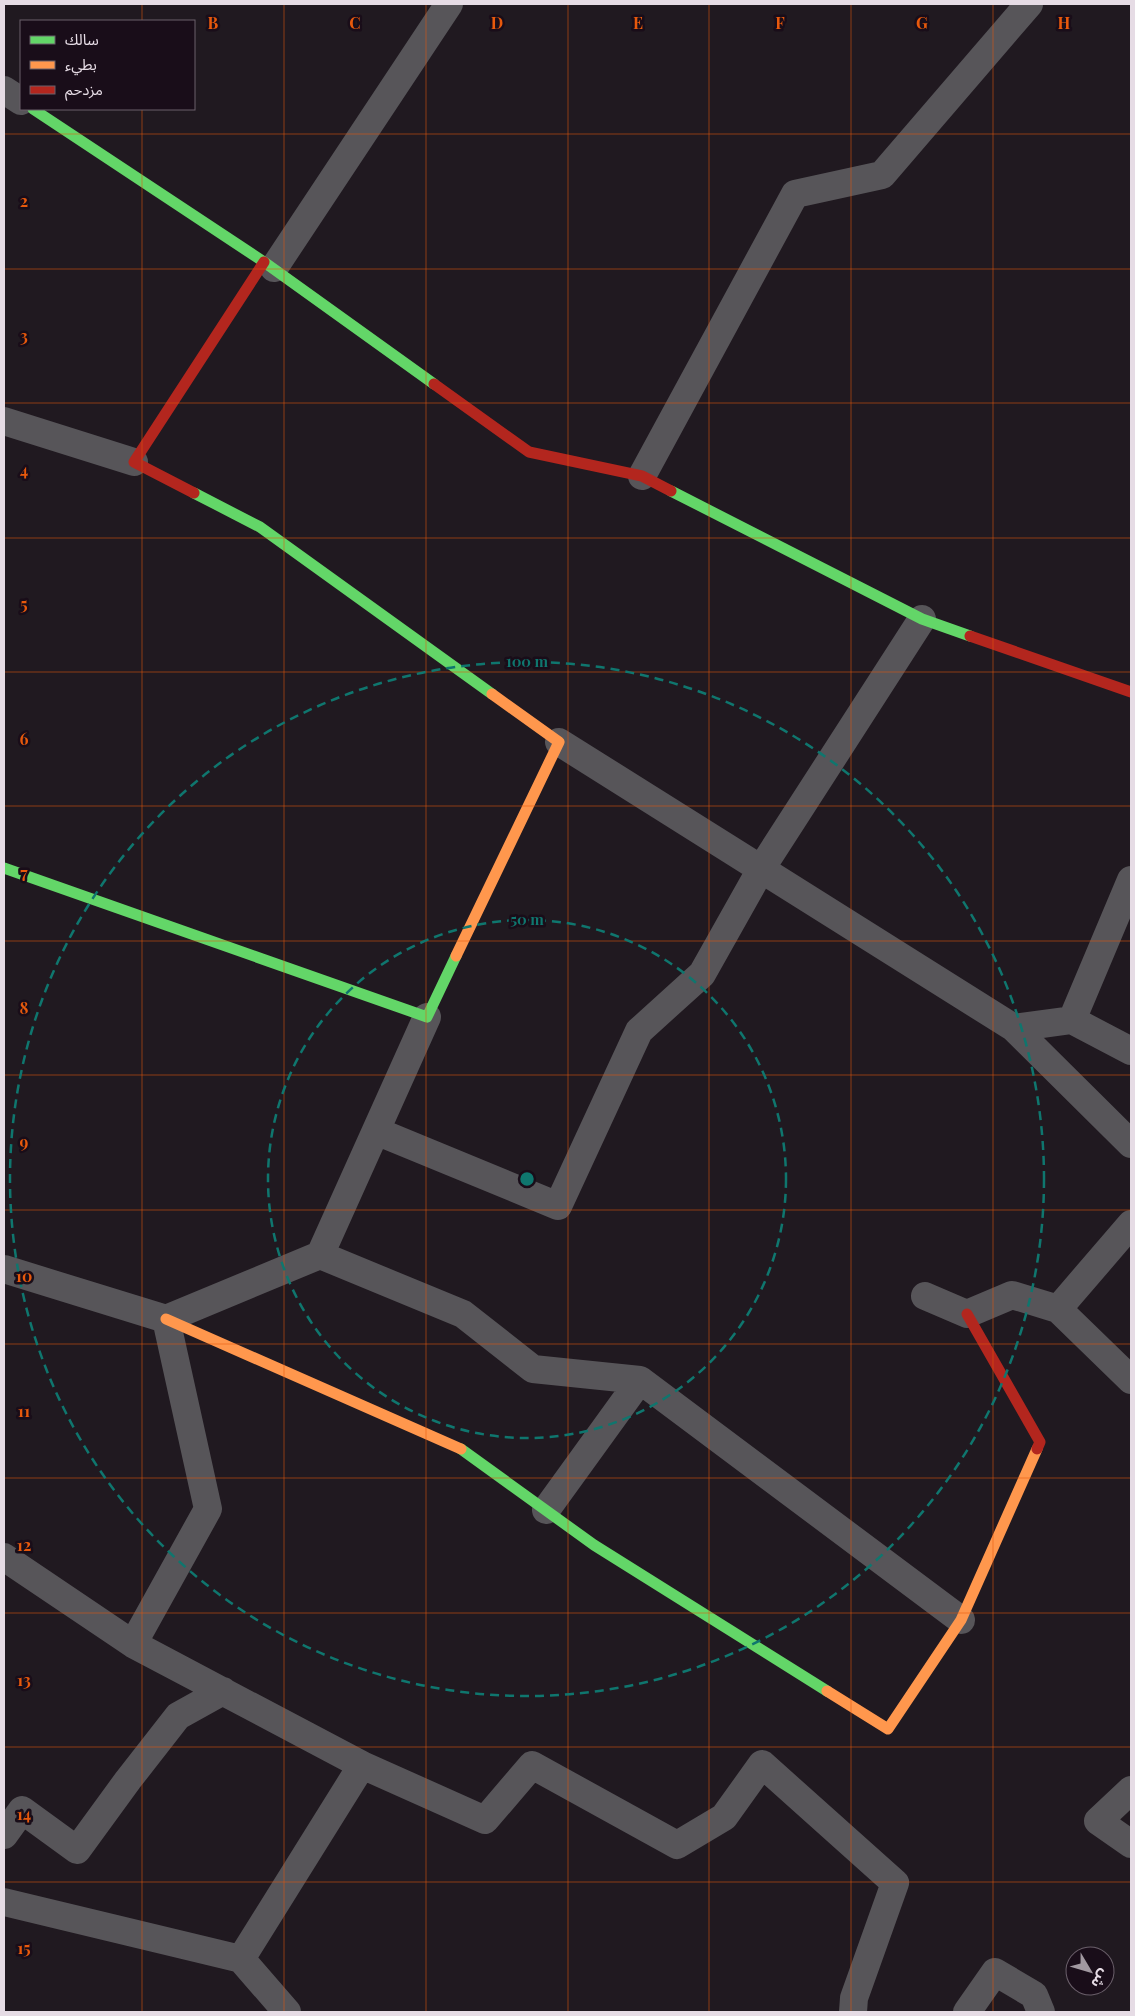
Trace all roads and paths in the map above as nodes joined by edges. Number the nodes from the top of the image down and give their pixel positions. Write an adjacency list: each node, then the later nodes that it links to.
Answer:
1 (448, 4): 6 (street)
2 (1029, 4): 9 (street)
3 (4, 90): 4 (street)
4 (20, 100)
5 (35, 110): 6 (street)
6 (269, 265): 8 (street); 9 (street)
7 (6, 426): 8 (street)
8 (134, 462): 12 (street)
9 (642, 476): 10 (street)
10 (922, 620): 11 (street); 14 (street)
11 (1131, 692)
12 (559, 742): 14 (street); 16 (street)
13 (4, 868): 16 (street)
14 (761, 869): 18 (street); 20 (street)
15 (1131, 880): 17 (street)
16 (427, 1017): 20 (street)
17 (1072, 1020): 18 (street); 19 (street)
18 (1014, 1028): 21 (street)
19 (1131, 1051)
20 (376, 1131): 23 (street)
21 (1131, 1144)
22 (1131, 1224): 26 (street)
23 (320, 1255): 28 (street); 29 (street)
24 (4, 1269): 28 (street)
25 (925, 1296): 27 (street)
26 (1058, 1309): 27 (street); 30 (street)
27 (967, 1314): 33 (street)
28 (166, 1319): 31 (street); 34 (street)
29 (640, 1380): 31 (street); 33 (street)
30 (1131, 1380)
31 (546, 1510): 33 (street)
32 (4, 1557): 34 (street)
33 (961, 1620)
34 (133, 1644): 35 (street)
35 (223, 1691): 36 (street); 38 (street)
36 (362, 1765): 41 (street); 44 (street)
37 (1131, 1790): 39 (street)
38 (4, 1835)
39 (1131, 1844)
40 (4, 1902): 41 (street)
41 (241, 1959): 42 (street)
42 (262, 2001): 43 (street)
43 (287, 2012)
44 (853, 2012)
45 (967, 2012): 46 (street)
46 (1042, 2012)

